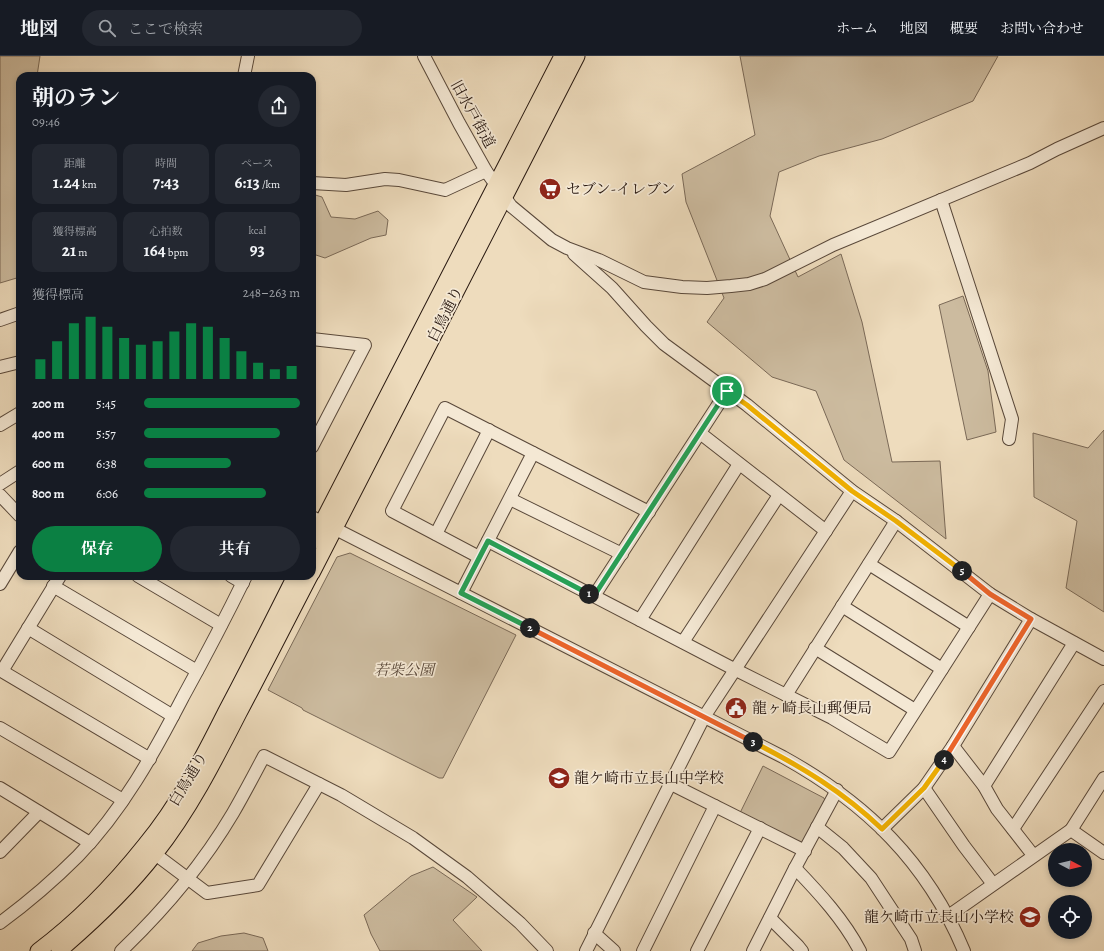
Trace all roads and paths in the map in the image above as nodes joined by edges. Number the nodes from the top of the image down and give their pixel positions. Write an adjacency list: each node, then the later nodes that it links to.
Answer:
1 (248, 56): 5 (street)
2 (424, 56): 7 (street, 旧水戸街道)
3 (562, 56): 9 (main road, 白鳥通り)
4 (577, 56): 9 (main road, 白鳥通り)
5 (245, 72)
6 (1104, 128): 10 (street)
7 (486, 171): 8 (street); 9 (street, 旧水戸街道)
8 (316, 183)
9 (500, 192): 11 (street, 旧水戸街道); 35 (main road, 白鳥通り)
10 (941, 200): 11 (street); 23 (street)
11 (567, 248): 17 (street)
12 (16, 314): 13 (street)
13 (0, 320)
14 (316, 339): 22 (street)
15 (16, 363): 16 (street)
16 (0, 367)
17 (727, 391): 21 (street); 28 (street)
18 (16, 415): 19 (street)
19 (0, 425)
20 (489, 430): 24 (street); 37 (street); 37 (street)
21 (700, 433): 25 (street); 33 (street)
22 (316, 439)
23 (1010, 439)
24 (533, 453): 31 (street); 33 (street)
25 (740, 464): 29 (street); 56 (street)
26 (16, 474): 27 (street)
27 (0, 484)
28 (852, 491): 34 (street); 36 (street)
29 (779, 495): 36 (street); 60 (street)
30 (0, 496): 32 (street)
31 (510, 499): 39 (street); 41 (street)
32 (16, 512)
33 (649, 512): 41 (street)
34 (896, 521): 44 (street); 52 (street)
35 (323, 522): 38 (main road, 白鳥通り); 40 (main road, 白鳥通り); 51 (street)
36 (826, 531): 64 (street)
37 (436, 534): 42 (street)
38 (316, 535)
39 (488, 541): 42 (street); 53 (street)
40 (316, 554)
41 (622, 554): 53 (street)
42 (479, 557): 51 (street)
43 (16, 558): 50 (street)
44 (869, 564): 54 (street); 58 (street)
45 (145, 580): 57 (street)
46 (244, 580): 57 (street)
47 (293, 580): 92 (main road, 白鳥通り)
48 (308, 580): 92 (main road, 白鳥通り)
49 (56, 581): 59 (street); 67 (street)
50 (0, 584)
51 (461, 593): 72 (street)
52 (990, 594): 55 (street); 58 (street)
53 (594, 596): 56 (street)
54 (842, 606): 62 (street); 65 (street)
55 (1031, 619): 61 (street); 74 (street)
56 (640, 620): 60 (street)
57 (221, 625): 67 (street)
58 (969, 627): 65 (street)
59 (28, 628): 66 (street); 71 (street)
60 (683, 642): 64 (street)
61 (1074, 643): 63 (street); 79 (street)
62 (816, 648): 69 (street); 70 (street)
63 (1104, 659)
64 (734, 669): 69 (street); 72 (street)
65 (942, 669): 70 (street)
66 (1, 670): 75 (street)
67 (197, 671): 71 (street)
68 (1104, 691): 89 (street)
69 (786, 695): 70 (street)
70 (916, 710)
71 (173, 716): 75 (street)
72 (704, 717): 78 (street); 82 (street)
73 (0, 728): 83 (street)
74 (953, 746): 79 (street); 81 (street)
75 (150, 759): 83 (street)
76 (1104, 778): 90 (street)
77 (319, 784): 98 (street); 98 (street); 107 (street)
78 (670, 784): 84 (street); 103 (street)
79 (984, 786): 89 (street)
80 (0, 788): 85 (street)
81 (924, 788): 88 (street); 99 (street)
82 (837, 790): 86 (street); 88 (street)
83 (123, 800): 91 (street)
84 (715, 806): 87 (street); 110 (street)
85 (39, 812): 91 (street); 94 (street)
86 (817, 827): 93 (street); 115 (street)
87 (760, 828): 93 (street); 111 (street)
88 (882, 829): 100 (street)
89 (1012, 829): 96 (street)
90 (1071, 830): 95 (street); 96 (street)
91 (90, 843): 102 (street)
92 (150, 850): 98 (street); 104 (main road, 白鳥通り); 105 (main road, 白鳥通り)
93 (805, 851): 97 (street)
94 (0, 852)
95 (1104, 853)
96 (1034, 855): 99 (street)
97 (795, 868): 101 (street); 114 (street)
98 (187, 878): 106 (street)
99 (993, 884): 100 (street)
100 (948, 917): 116 (street)
101 (770, 918): 112 (street); 113 (street)
102 (0, 924)
103 (594, 933): 108 (street); 109 (street)
104 (38, 951)
105 (59, 951)
106 (122, 951)
107 (547, 951)
108 (586, 951)
109 (614, 951)
110 (643, 951)
111 (697, 951)
112 (753, 951)
113 (802, 951)
114 (860, 951)
115 (915, 951)
116 (964, 951)

